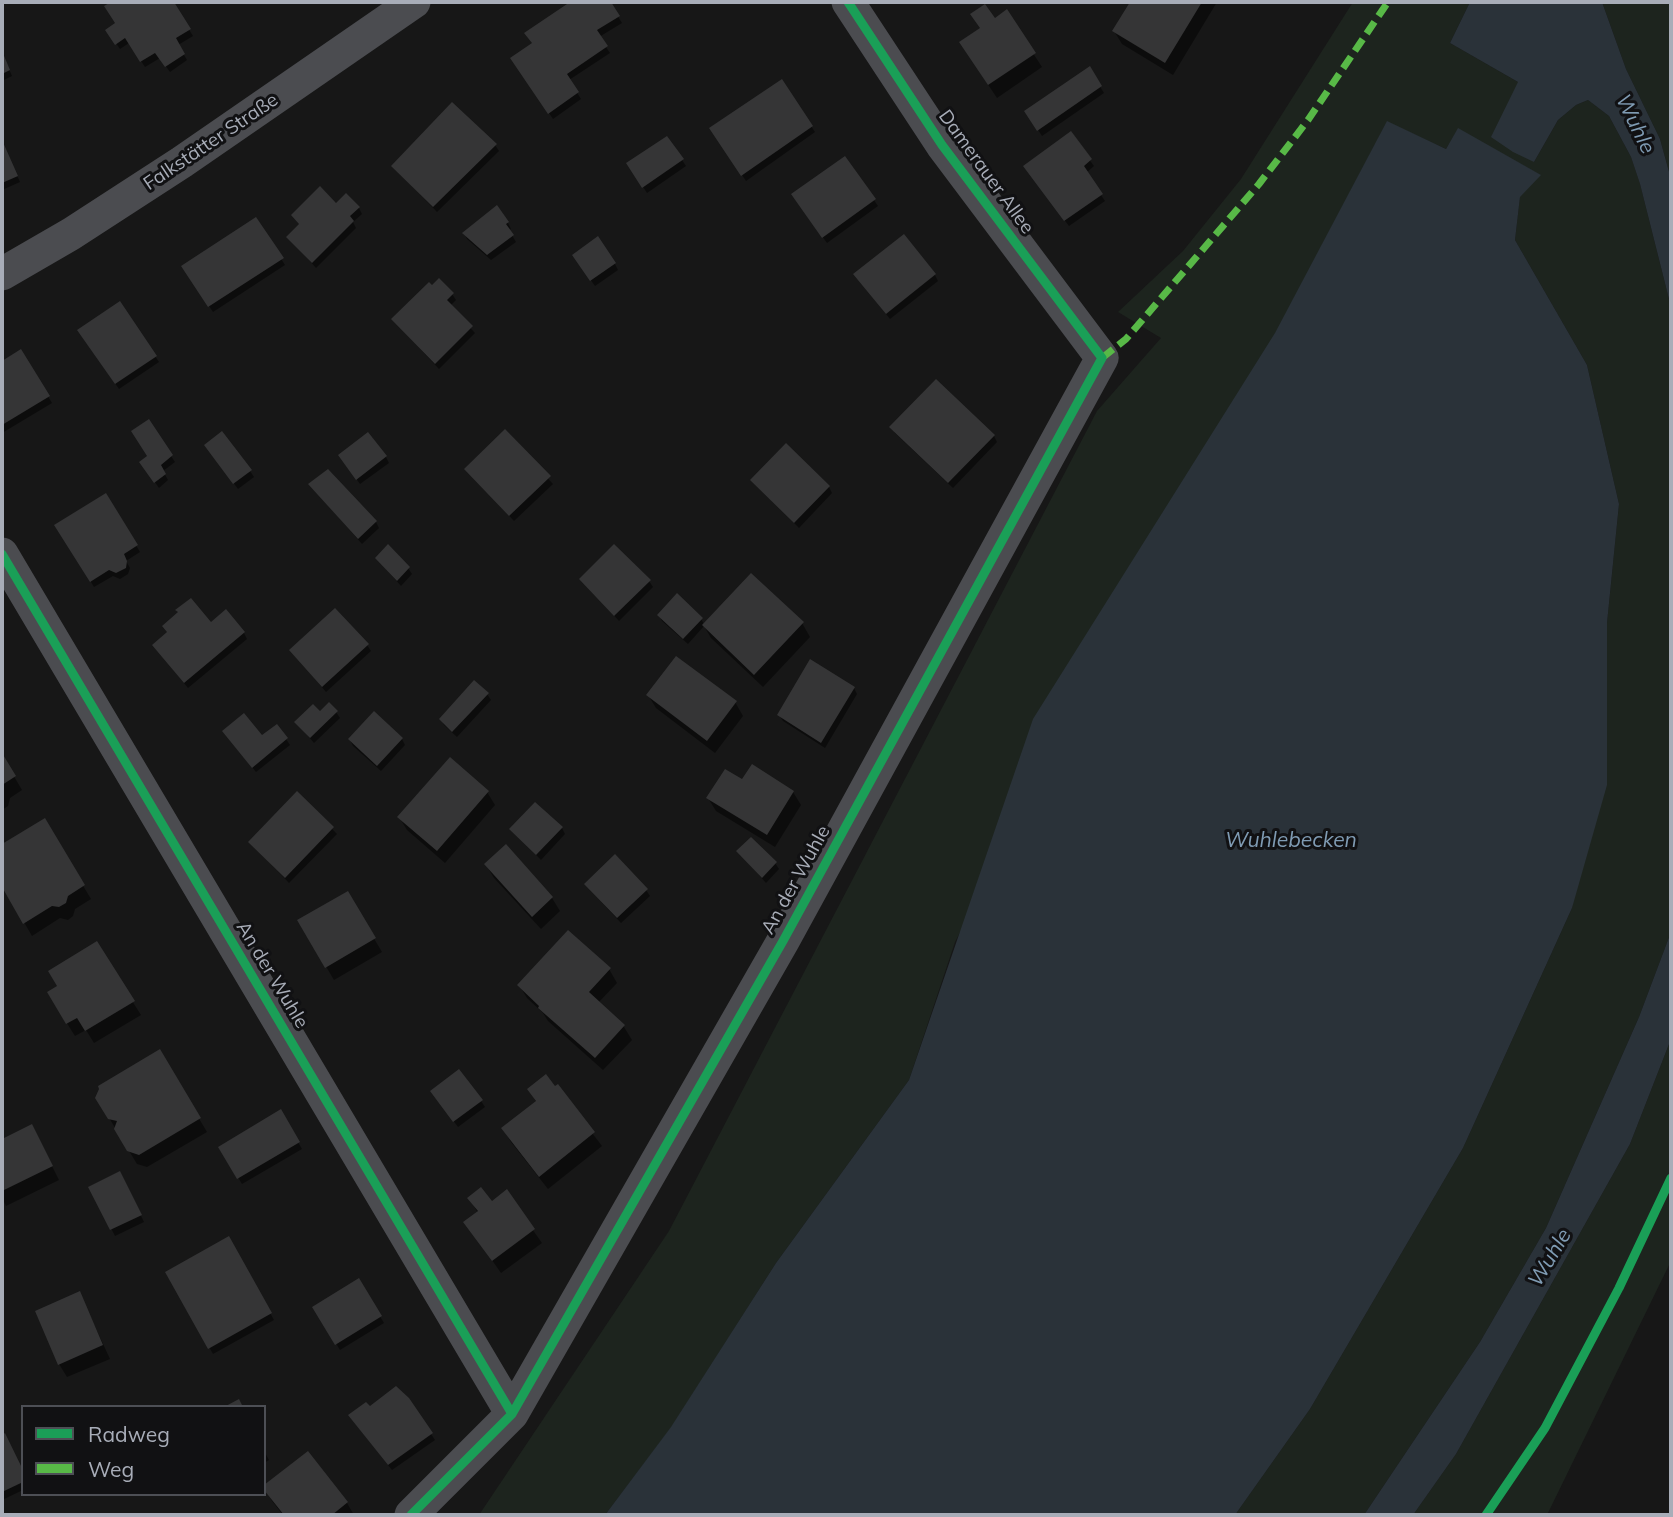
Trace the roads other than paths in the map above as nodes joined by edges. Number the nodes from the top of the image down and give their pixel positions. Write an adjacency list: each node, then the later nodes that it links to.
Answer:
1 (414, 2): 3 (street, Falkstätter Straße)
2 (848, 2): 4 (street, Damerauer Allee)
3 (2, 274)
4 (1102, 358): 6 (street, An der Wuhle)
5 (2, 554): 6 (street, An der Wuhle)
6 (512, 1414): 7 (street, An der Wuhle)
7 (411, 1515)

